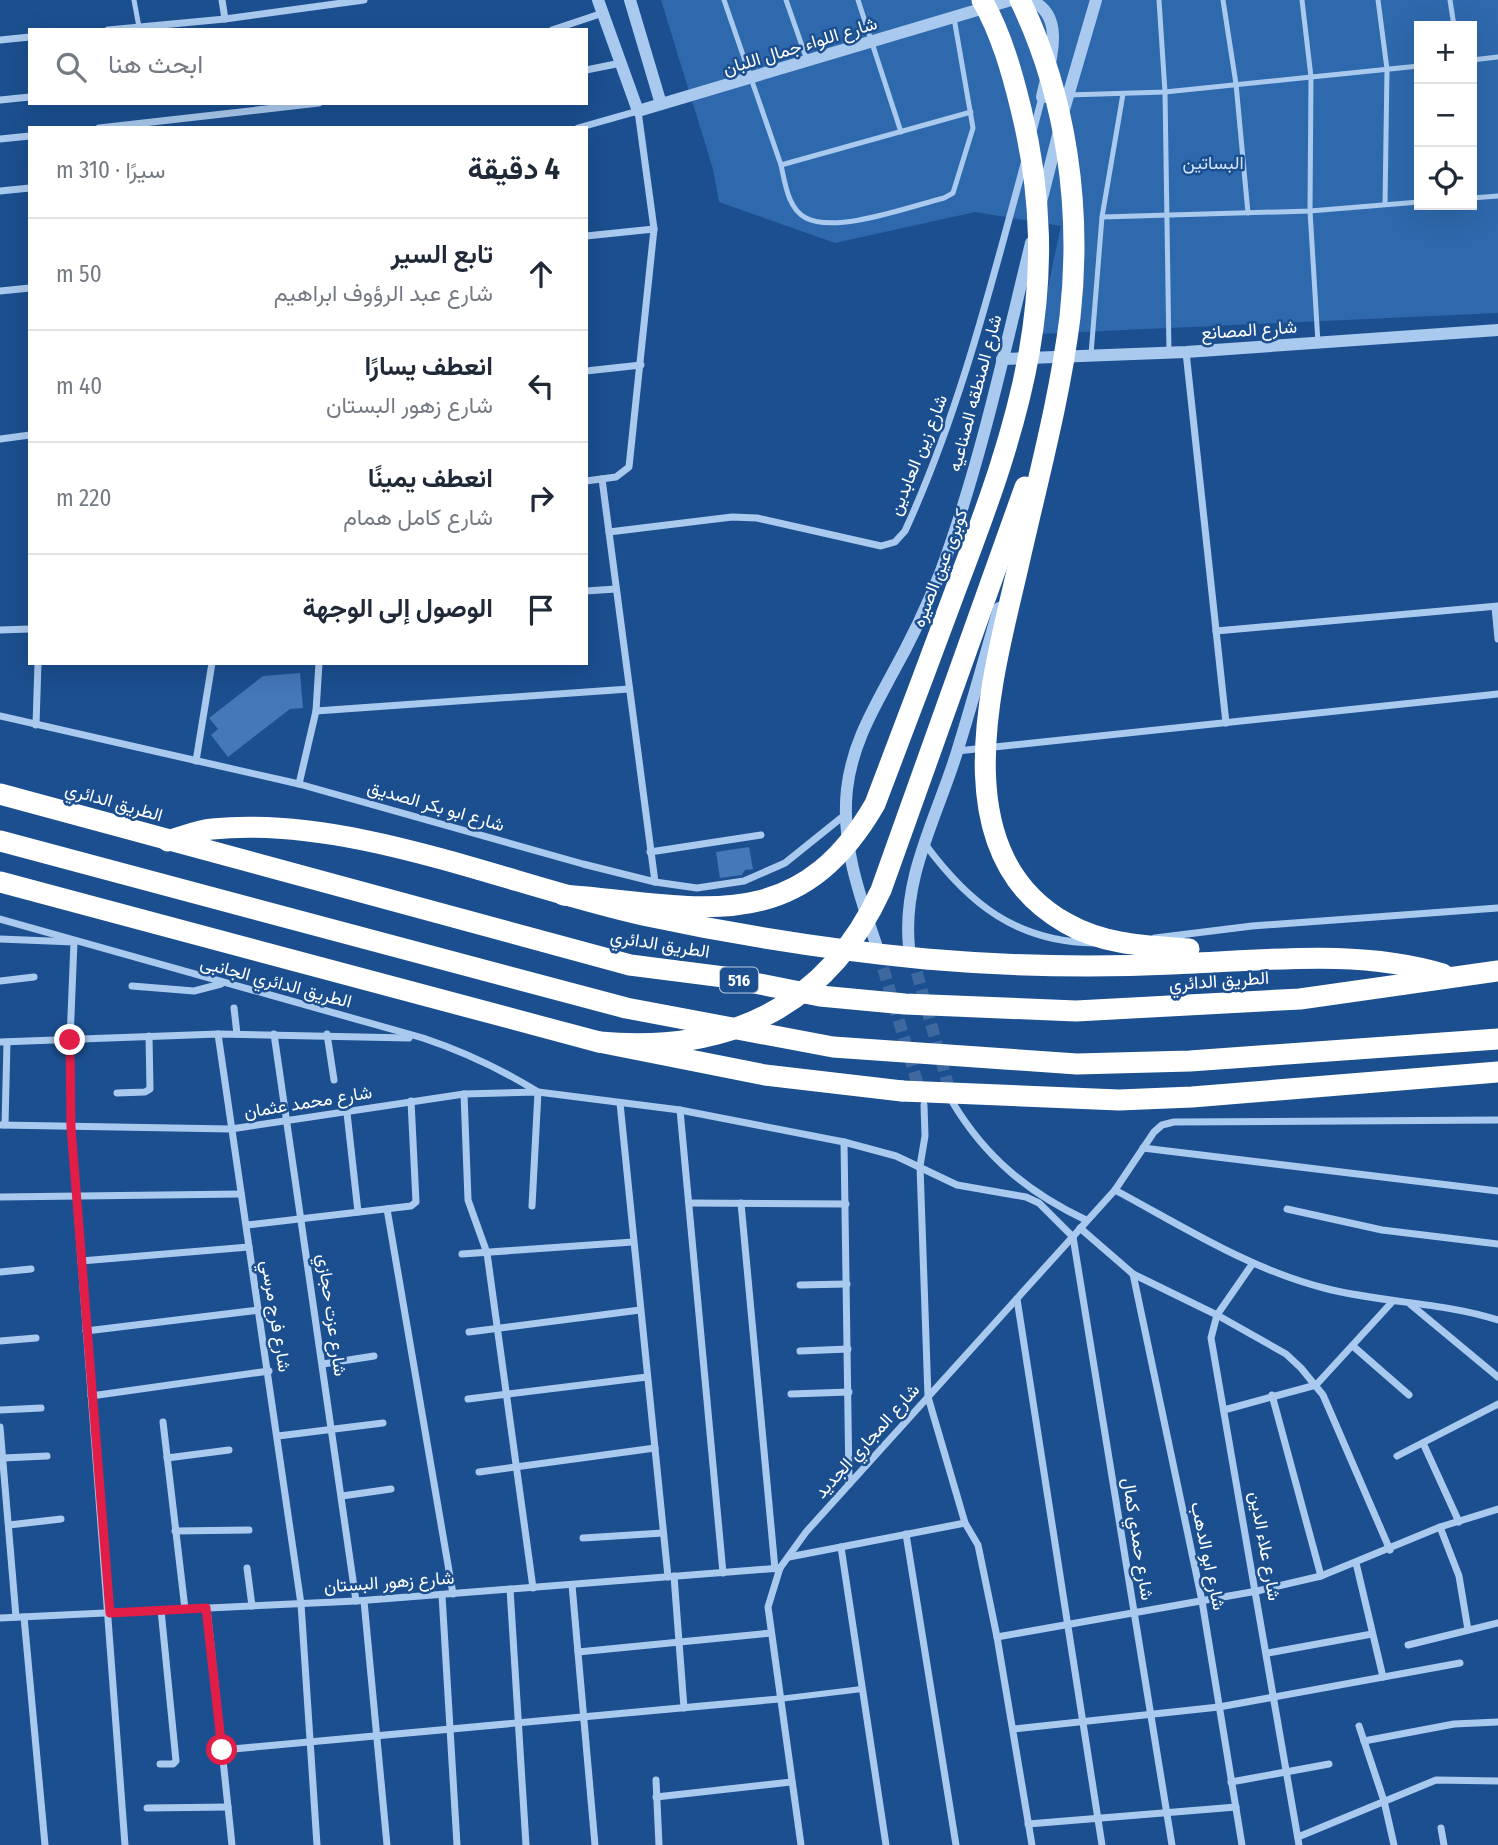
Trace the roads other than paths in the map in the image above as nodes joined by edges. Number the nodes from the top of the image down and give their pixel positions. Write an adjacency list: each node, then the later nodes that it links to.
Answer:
1 (134, 0): 23 (lane)
2 (222, 0): 21 (street)
3 (363, 0): 18 (street)
4 (630, 0): 45 (street)
5 (724, 0): 37 (lane)
6 (786, 0): 31 (lane)
7 (858, 0): 28 (lane)
8 (982, 0): 112 (highway, كوبرى عين الصيره, bridge)
9 (1011, 0): 20 (street, شارع اللواء جمال اللبان)
10 (1020, 0): 78 (highway, bridge)
11 (1030, 0): 43 (street)
12 (1096, 0): 41 (street, شارع المنطقه الصناعيه)
13 (1159, 0): 39 (lane)
14 (1223, 0): 38 (lane)
15 (1301, 0): 36 (lane)
16 (1378, 0): 34 (lane)
17 (1450, 0): 22 (lane)
18 (299, 4): 21 (street)
19 (601, 6): 25 (street); 32 (street)
20 (954, 18): 28 (street, شارع اللواء جمال اللبان); 48 (lane)
21 (225, 19): 23 (street)
22 (1453, 21)
23 (139, 27): 24 (street)
24 (128, 28)
25 (556, 28)
26 (28, 37): 27 (street)
27 (0, 40)
28 (872, 42): 31 (street, شارع اللواء جمال اللبان); 51 (lane)
29 (1498, 57): 30 (lane)
30 (1477, 59)
31 (807, 62): 37 (street, شارع اللواء جمال اللبان)
32 (621, 63): 35 (street); 47 (street)
33 (1414, 66): 34 (lane)
34 (1387, 69): 36 (lane); 60 (lane)
35 (588, 70)
36 (1311, 77): 38 (lane); 61 (lane)
37 (751, 79): 45 (street, شارع اللواء جمال اللبان); 54 (lane)
38 (1236, 84): 39 (lane); 62 (lane)
39 (1165, 92): 40 (lane); 63 (lane)
40 (1124, 94): 41 (lane); 64 (lane)
41 (1068, 95): 43 (street); 75 (street, شارع المنطقه الصناعيه)
42 (28, 97): 44 (street)
43 (1042, 97): 83 (street, شارع زين العابدين)
44 (0, 100)
45 (661, 104): 47 (street, شارع اللواء جمال اللبان)
46 (301, 105): 49 (street)
47 (638, 111): 50 (street); 65 (street)
48 (971, 112): 51 (lane); 54 (lane)
49 (117, 126)
50 (585, 126)
51 (901, 132): 54 (lane)
52 (28, 135): 53 (street)
53 (0, 139)
54 (781, 165)
55 (28, 188): 56 (street)
56 (0, 191)
57 (1498, 196): 58 (lane)
58 (1477, 198)
59 (1414, 202): 60 (lane)
60 (1385, 204): 61 (lane)
61 (1310, 211): 62 (lane); 70 (lane)
62 (1248, 213): 63 (lane)
63 (1165, 215): 64 (lane); 72 (lane)
64 (1102, 217): 74 (lane)
65 (654, 229): 66 (street); 76 (street)
66 (588, 236)
67 (28, 288): 68 (street)
68 (0, 291)
69 (1498, 330): 70 (street, شارع المصانع)
70 (1318, 343): 71 (street, شارع المصانع)
71 (1186, 352): 72 (street, شارع المصانع); 89 (street)
72 (1169, 353): 74 (street, شارع المصانع)
73 (1072, 355): 74 (street, شارع المصانع); 75 (street, شارع المصانع); 100 (street)
74 (1091, 355)
75 (1002, 359): 104 (street, شارع المنطقه الصناعيه)
76 (641, 365): 77 (street); 81 (street)
77 (588, 371)
78 (1055, 408): 119 (highway, bridge); 136 (highway, bridge)
79 (28, 435): 80 (street)
80 (0, 439)
81 (602, 479): 82 (street); 83 (street)
82 (588, 481)
83 (609, 532): 84 (street)
84 (616, 589): 85 (street); 94 (street)
85 (588, 591)
86 (1497, 606): 89 (street); 90 (street)
87 (28, 629): 88 (street)
88 (0, 630)
89 (1216, 631): 98 (street)
90 (1498, 639)
91 (38, 665): 99 (street)
92 (212, 665): 101 (street)
93 (319, 665): 96 (street)
94 (629, 689): 96 (street); 109 (street)
95 (1498, 694): 98 (street)
96 (316, 711): 102 (street)
97 (0, 716): 99 (street, شارع ابو بكر الصديق)
98 (1226, 723): 100 (street)
99 (36, 725): 101 (street, شارع ابو بكر الصديق)
100 (957, 751): 108 (street)
101 (196, 761): 102 (street, شارع ابو بكر الصديق)
102 (299, 784): 111 (street, شارع ابو بكر الصديق)
103 (0, 794): 107 (highway, الطريق الدائري / 516)
104 (846, 814): 111 (street, شارع ابو بكر الصديق); 117 (street, شارع المنطقه الصناعيه)
105 (761, 835): 109 (street)
106 (0, 841): 133 (highway)
107 (169, 841): 112 (highway); 121 (highway, الطريق الدائري / 516)
108 (925, 844): 113 (street); 118 (street)
109 (649, 852): 111 (street)
110 (0, 882): 136 (highway)
111 (655, 882)
112 (563, 895): 119 (highway)
113 (1498, 908)
114 (0, 919): 116 (street, الطريق الدائري الجانبى)
115 (0, 940): 116 (street)
116 (74, 942): 124 (street, الطريق الدائري الجانبى); 134 (street)
117 (876, 944)
118 (909, 947)
119 (1318, 959): 121 (highway)
120 (1498, 971): 121 (highway, الطريق الدائري / 516)
121 (1449, 976)
122 (34, 978): 123 (street)
123 (0, 981)
124 (222, 984): 125 (street); 132 (street, الطريق الدائري الجانبى)
125 (132, 986)
126 (234, 1008): 128 (street)
127 (218, 1034): 128 (street); 131 (street); 152 (street, شارع فرج مرسي)
128 (237, 1034): 129 (street)
129 (274, 1034): 130 (street); 149 (street, شارع عزت حجازي)
130 (327, 1034): 132 (street); 138 (street)
131 (149, 1036): 134 (street); 140 (street)
132 (424, 1038): 139 (street, الطريق الدائري الجانبى)
133 (1498, 1039)
134 (70, 1040): 135 (street); 151 (street)
135 (4, 1042): 150 (street)
136 (599, 1042): 137 (highway, bridge)
137 (1498, 1072)
138 (334, 1080)
139 (537, 1092): 141 (street, شارع محمد عثمان); 143 (street, شارع محمد عثمان); 164 (street)
140 (117, 1093)
141 (464, 1094): 142 (street, شارع محمد عثمان); 176 (street)
142 (411, 1101): 147 (street, شارع محمد عثمان); 165 (street)
143 (620, 1103): 146 (street, شارع محمد عثمان); 173 (street)
144 (953, 1103): 169 (street)
145 (924, 1105): 155 (street)
146 (681, 1110): 153 (street, شارع محمد عثمان); 161 (street)
147 (347, 1113): 149 (street, شارع محمد عثمان); 167 (street)
148 (1498, 1119): 154 (street, شارع المجاري الجديد)
149 (287, 1122): 152 (street, شارع محمد عثمان); 168 (street, شارع عزت حجازي)
150 (2, 1125): 151 (street, شارع محمد عثمان)
151 (71, 1127): 152 (street, شارع محمد عثمان); 159 (street)
152 (232, 1129): 158 (street, شارع فرج مرسي)
153 (844, 1142): 155 (street, شارع محمد عثمان); 163 (street)
154 (1143, 1148): 156 (street, شارع المجاري الجديد); 157 (street)
155 (920, 1166): 172 (street, شارع محمد عثمان); 212 (street)
156 (1115, 1190): 169 (street, شارع المجاري الجديد); 179 (street)
157 (1498, 1191)
158 (241, 1194): 159 (street); 170 (street, شارع فرج مرسي)
159 (76, 1197): 160 (street); 178 (street)
160 (0, 1198)
161 (689, 1203): 162 (street); 252 (street)
162 (741, 1203): 163 (street); 251 (street)
163 (846, 1204): 183 (street)
164 (532, 1206)
165 (387, 1209): 167 (street); 259 (street)
166 (1287, 1209): 174 (street)
167 (358, 1212): 168 (street)
168 (302, 1219): 170 (street); 201 (street, شارع عزت حجازي)
169 (1086, 1220): 171 (street, شارع المجاري الجديد)
170 (247, 1225): 175 (street, شارع فرج مرسي)
171 (1080, 1228): 172 (street, شارع المجاري الجديد); 182 (street)
172 (1073, 1237): 185 (street, شارع المجاري الجديد); 269 (street, شارع حمدي كمال)
173 (633, 1242): 176 (street); 189 (street)
174 (1498, 1244)
175 (250, 1247): 178 (street); 188 (street, شارع فرج مرسي)
176 (487, 1253): 177 (street); 192 (street)
177 (462, 1254)
178 (81, 1261): 193 (street)
179 (1253, 1264): 186 (street); 190 (street, شارع علاء الدين)
180 (30, 1269): 181 (street)
181 (0, 1272)
182 (1133, 1274): 190 (street); 262 (street, شارع ابو الدهب)
183 (847, 1284): 184 (street); 198 (street)
184 (800, 1285)
185 (1017, 1299): 212 (street, شارع المجاري الجديد); 273 (street)
186 (1393, 1301): 187 (street); 197 (street)
187 (1410, 1304): 191 (street); 204 (street)
188 (259, 1310): 193 (street); 202 (street, شارع فرج مرسي)
189 (640, 1310): 192 (street); 203 (street)
190 (1217, 1315): 205 (street); 217 (street, شارع علاء الدين)
191 (1498, 1320)
192 (498, 1328): 194 (street); 207 (street)
193 (86, 1331): 211 (street)
194 (469, 1332)
195 (36, 1338): 196 (street)
196 (0, 1341)
197 (1354, 1347): 205 (street); 210 (street)
198 (848, 1349): 199 (street); 206 (street)
199 (800, 1351)
200 (374, 1356): 201 (street)
201 (323, 1363): 221 (street, شارع عزت حجازي)
202 (268, 1371): 211 (street); 222 (street, شارع فرج مرسي)
203 (648, 1377): 207 (street); 224 (street)
204 (1498, 1377)
205 (1316, 1384): 209 (street); 247 (street)
206 (849, 1392): 208 (street); 232 (street)
207 (508, 1394): 213 (street); 230 (street)
208 (791, 1394)
209 (1272, 1395): 217 (street); 253 (street)
210 (1409, 1395)
211 (91, 1396): 268 (street)
212 (928, 1397): 232 (street, شارع المجاري الجديد); 238 (street)
213 (468, 1399)
214 (1498, 1404): 223 (street)
215 (41, 1408): 216 (street)
216 (0, 1410)
217 (1224, 1410): 258 (street, شارع علاء الدين)
218 (163, 1422): 229 (street)
219 (383, 1423): 221 (street)
220 (0, 1427): 228 (street)
221 (332, 1429): 222 (street); 234 (street, شارع عزت حجازي)
222 (278, 1436): 263 (street, شارع فرج مرسي)
223 (1423, 1443): 227 (street); 237 (street)
224 (655, 1448): 230 (street); 243 (street)
225 (229, 1450): 229 (street)
226 (47, 1456): 228 (street)
227 (1397, 1456)
228 (3, 1458): 239 (street)
229 (167, 1458): 242 (street)
230 (519, 1466): 231 (street); 256 (street)
231 (479, 1472)
232 (849, 1485): 248 (street, شارع المجاري الجديد)
233 (391, 1489): 234 (street)
234 (342, 1496): 261 (street, شارع عزت حجازي)
235 (1498, 1509): 237 (street)
236 (61, 1519): 239 (street)
237 (1459, 1522): 240 (street)
238 (965, 1523): 244 (street); 277 (street)
239 (9, 1525): 270 (street)
240 (1440, 1527): 247 (street); 274 (street)
241 (249, 1530): 242 (street)
242 (175, 1531): 266 (street)
243 (663, 1533): 245 (street); 254 (street)
244 (905, 1534): 246 (street); 329 (street)
245 (583, 1538)
246 (841, 1547): 248 (street); 284 (street)
247 (1390, 1550): 249 (street)
248 (789, 1557): 251 (street, شارع المجاري الجديد)
249 (1356, 1563): 253 (street); 276 (street)
250 (247, 1568): 264 (street)
251 (778, 1568): 252 (street, شارع زهور البستان); 275 (street, شارع المجاري الجديد)
252 (723, 1573): 254 (street, شارع زهور البستان)
253 (1321, 1576): 258 (street)
254 (671, 1577): 255 (street, شارع زهور البستان); 278 (street)
255 (572, 1585): 256 (street, شارع زهور البستان); 280 (street)
256 (533, 1588): 257 (street, شارع زهور البستان)
257 (510, 1589): 259 (street, شارع زهور البستان); 293 (street)
258 (1257, 1591): 262 (street); 281 (street, شارع علاء الدين)
259 (453, 1594): 260 (street, شارع زهور البستان)
260 (442, 1595): 261 (street, شارع زهور البستان); 295 (street)
261 (360, 1601): 263 (street, شارع زهور البستان); 297 (street, شارع عزت حجازي)
262 (1202, 1601): 269 (street); 288 (street, شارع ابو الدهب)
263 (301, 1604): 264 (street, شارع زهور البستان); 299 (street, شارع فرج مرسي)
264 (251, 1606): 265 (street, شارع زهور البستان)
265 (206, 1608): 266 (street, شارع زهور البستان); 300 (street)
266 (186, 1609): 267 (street, شارع زهور البستان)
267 (161, 1610): 268 (street, شارع زهور البستان); 302 (street)
268 (110, 1613): 270 (street, شارع زهور البستان); 319 (street)
269 (1134, 1613): 273 (street); 289 (street, شارع حمدي كمال)
270 (20, 1617): 271 (street, شارع زهور البستان); 318 (street)
271 (0, 1618)
272 (1498, 1623): 274 (street)
273 (1070, 1625): 277 (street); 291 (street)
274 (1468, 1630): 279 (street)
275 (771, 1633): 278 (street); 286 (street, شارع المجاري الجديد)
276 (1372, 1634): 281 (street); 283 (street)
277 (998, 1637): 296 (street)
278 (679, 1642): 280 (street); 287 (street)
279 (1408, 1645)
280 (578, 1652): 290 (street)
281 (1268, 1653): 285 (street, شارع علاء الدين)
282 (1460, 1663): 283 (street)
283 (1383, 1677): 285 (street)
284 (862, 1689): 286 (street); 328 (street)
285 (1275, 1698): 288 (street); 303 (street, شارع علاء الدين)
286 (779, 1699): 287 (street); 306 (street, شارع المجاري الجديد)
287 (684, 1707): 290 (street)
288 (1219, 1707): 289 (street); 307 (street, شارع ابو الدهب)
289 (1152, 1715): 291 (street); 313 (street, شارع حمدي كمال)
290 (583, 1717): 293 (street); 325 (street)
291 (1084, 1722): 296 (street); 314 (street)
292 (1498, 1722): 298 (street)
293 (517, 1723): 295 (street); 324 (street)
294 (1359, 1726): 298 (street)
295 (450, 1729): 297 (street); 323 (street)
296 (1013, 1729): 315 (street)
297 (377, 1736): 299 (street); 322 (street, شارع عزت حجازي)
298 (1364, 1741): 309 (street)
299 (310, 1742): 300 (street); 321 (street, شارع فرج مرسي)
300 (222, 1750): 310 (street)
301 (1329, 1763): 303 (street)
302 (160, 1764)
303 (1287, 1772): 307 (street); 317 (street, شارع علاء الدين)
304 (656, 1780): 308 (street)
305 (1498, 1781): 309 (street)
306 (792, 1782): 308 (street); 327 (street, شارع المجاري الجديد)
307 (1231, 1782): 311 (street, شارع ابو الدهب)
308 (656, 1797): 326 (street)
309 (1384, 1801): 317 (street); 334 (street)
310 (228, 1807): 312 (street); 320 (street)
311 (1236, 1807): 313 (street); 333 (street, شارع ابو الدهب)
312 (147, 1808)
313 (1167, 1813): 314 (street); 332 (street, شارع حمدي كمال)
314 (1098, 1818): 315 (street); 331 (street)
315 (1028, 1824): 330 (street)
316 (1441, 1828): 335 (street)
317 (1299, 1841)
318 (44, 1845)
319 (125, 1845)
320 (232, 1845)
321 (317, 1845)
322 (387, 1845)
323 (457, 1845)
324 (526, 1845)
325 (595, 1845)
326 (659, 1845)
327 (801, 1845)
328 (886, 1845)
329 (956, 1845)
330 (1032, 1845)
331 (1102, 1845)
332 (1172, 1845)
333 (1242, 1845)
334 (1394, 1845)
335 (1444, 1845)

